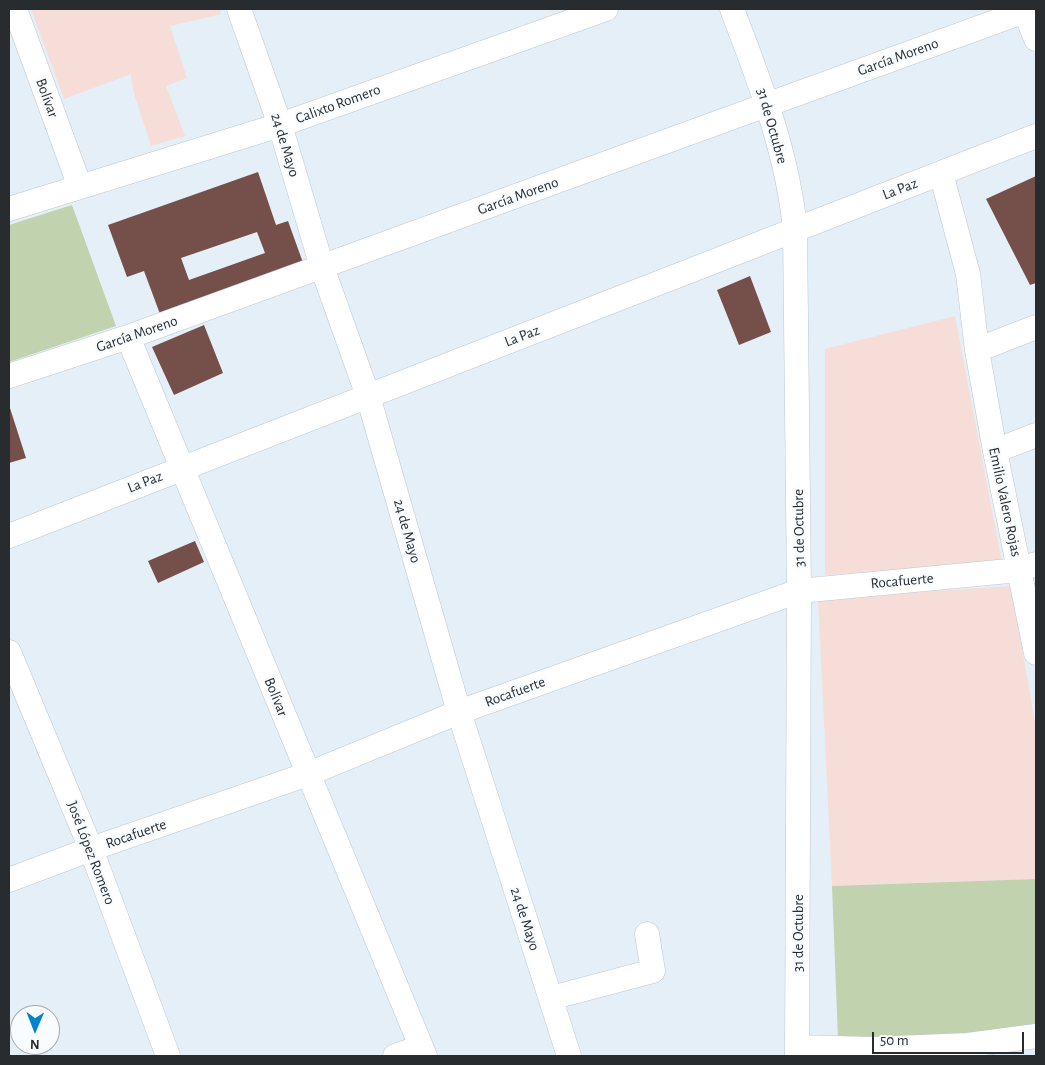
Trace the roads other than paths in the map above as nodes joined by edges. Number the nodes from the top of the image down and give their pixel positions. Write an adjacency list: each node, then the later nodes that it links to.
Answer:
1 (15, 9): 11 (street, Bolívar)
2 (239, 9): 8 (street, 24 de Mayo)
3 (606, 9): 8 (street, Calixto Romero)
4 (732, 9): 7 (street, 31 de Octubre)
5 (1024, 10): 6 (street); 7 (street, García Moreno)
6 (1036, 38)
7 (768, 105): 13 (street, 31 de Octubre); 14 (street, García Moreno)
8 (280, 125): 11 (street, Calixto Romero); 14 (street, 24 de Mayo)
9 (1036, 136): 10 (street, La Paz)
10 (941, 173): 13 (street, La Paz); 17 (street, Emilio Valero Rojas)
11 (80, 187): 12 (street, Calixto Romero)
12 (9, 209)
13 (795, 230): 19 (street, La Paz); 25 (street, 31 de Octubre)
14 (322, 267): 16 (street, García Moreno); 19 (street, 24 de Mayo)
15 (1036, 327): 17 (street)
16 (128, 337): 18 (street, García Moreno); 22 (street, Bolívar)
17 (977, 350): 21 (street, Emilio Valero Rojas)
18 (9, 376)
19 (368, 396): 22 (street, La Paz); 28 (street, 24 de Mayo)
20 (1036, 435): 21 (street)
21 (994, 450): 24 (street, Emilio Valero Rojas)
22 (182, 468): 23 (street, La Paz); 29 (street, Bolívar)
23 (9, 536)
24 (1028, 567): 25 (street, Rocafuerte); 27 (street, Emilio Valero Rojas)
25 (799, 591): 28 (street, Rocafuerte); 36 (street, 31 de Octubre)
26 (9, 652): 30 (street, José López Romero)
27 (1036, 653)
28 (459, 712): 29 (street, Rocafuerte); 33 (street, 24 de Mayo)
29 (308, 774): 30 (street, Rocafuerte); 35 (street, Bolívar)
30 (91, 849): 31 (street, Rocafuerte); 37 (street, José López Romero)
31 (9, 880)
32 (647, 934): 33 (street)
33 (551, 998): 39 (street, 24 de Mayo)
34 (1036, 1036): 36 (street)
35 (423, 1052): 38 (street)
36 (797, 1052)
37 (168, 1056)
38 (395, 1056)
39 (569, 1056)

